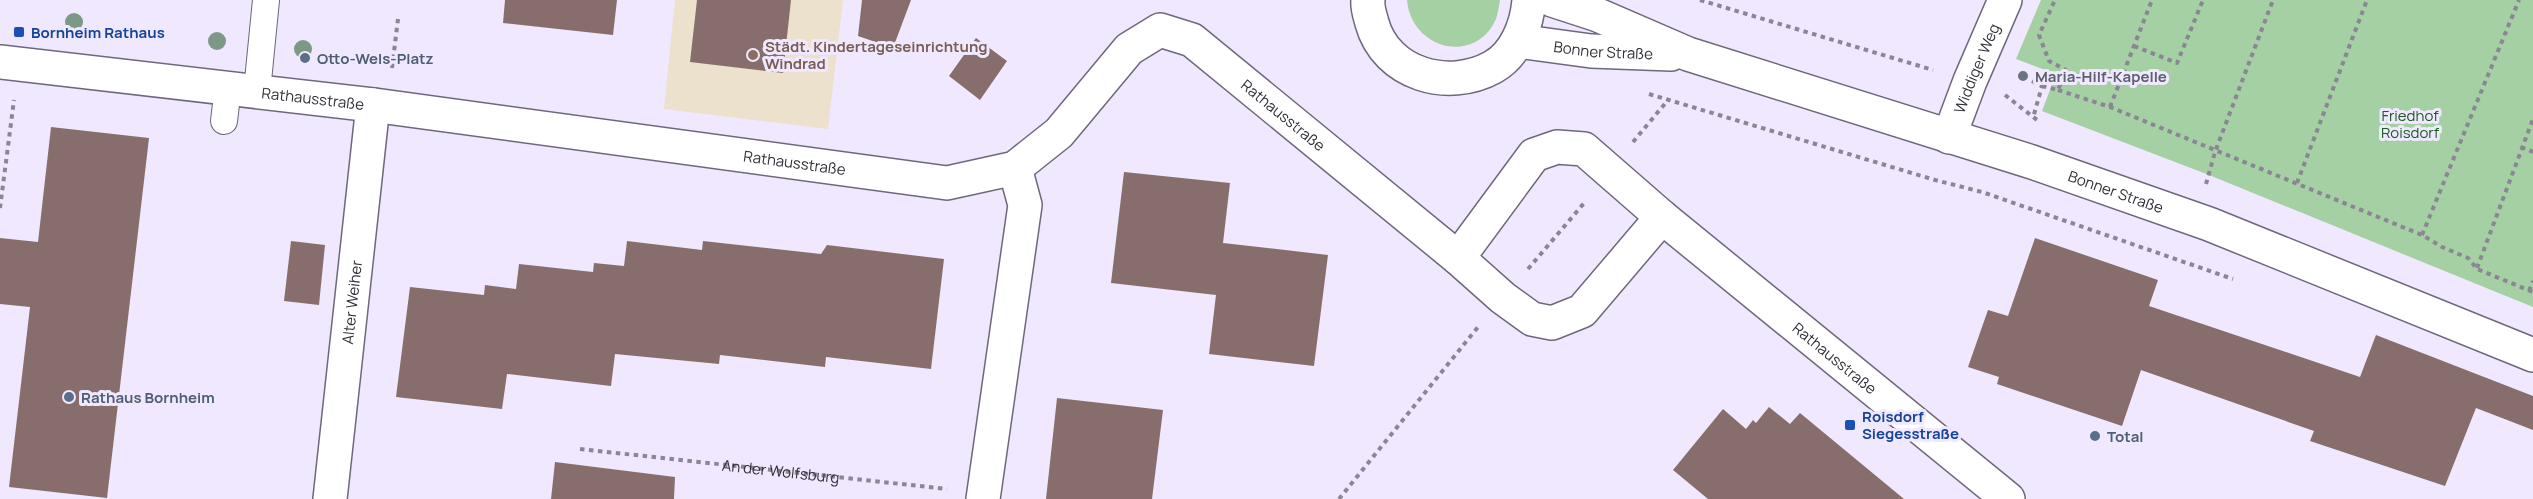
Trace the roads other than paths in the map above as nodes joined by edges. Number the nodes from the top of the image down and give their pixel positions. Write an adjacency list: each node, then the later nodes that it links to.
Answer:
1 (266, 0): 9 (lane)
2 (1529, 0): 6 (street)
3 (1552, 0): 7 (street, Bonner Straße)
4 (2005, 0): 12 (street, Widdiger Weg)
5 (1366, 1): 6 (street)
6 (1518, 42): 7 (street, Bonner Straße)
7 (1688, 54): 12 (street, Bonner Straße)
8 (9, 63): 9 (street, Rathausstraße)
9 (242, 89): 10 (street, Rathausstraße); 11 (lane)
10 (380, 106): 13 (street, Rathausstraße); 18 (street, Alter Weiher)
11 (224, 121)
12 (1949, 137): 16 (street, Bonner Straße)
13 (1014, 168): 15 (street, Rathausstraße); 17 (street)
14 (1662, 217): 15 (street, Rathausstraße); 15 (street, Rathausstraße); 19 (street, Rathausstraße)
15 (1458, 258)
16 (2533, 355)
17 (983, 496)
18 (330, 499)
19 (2007, 499)

